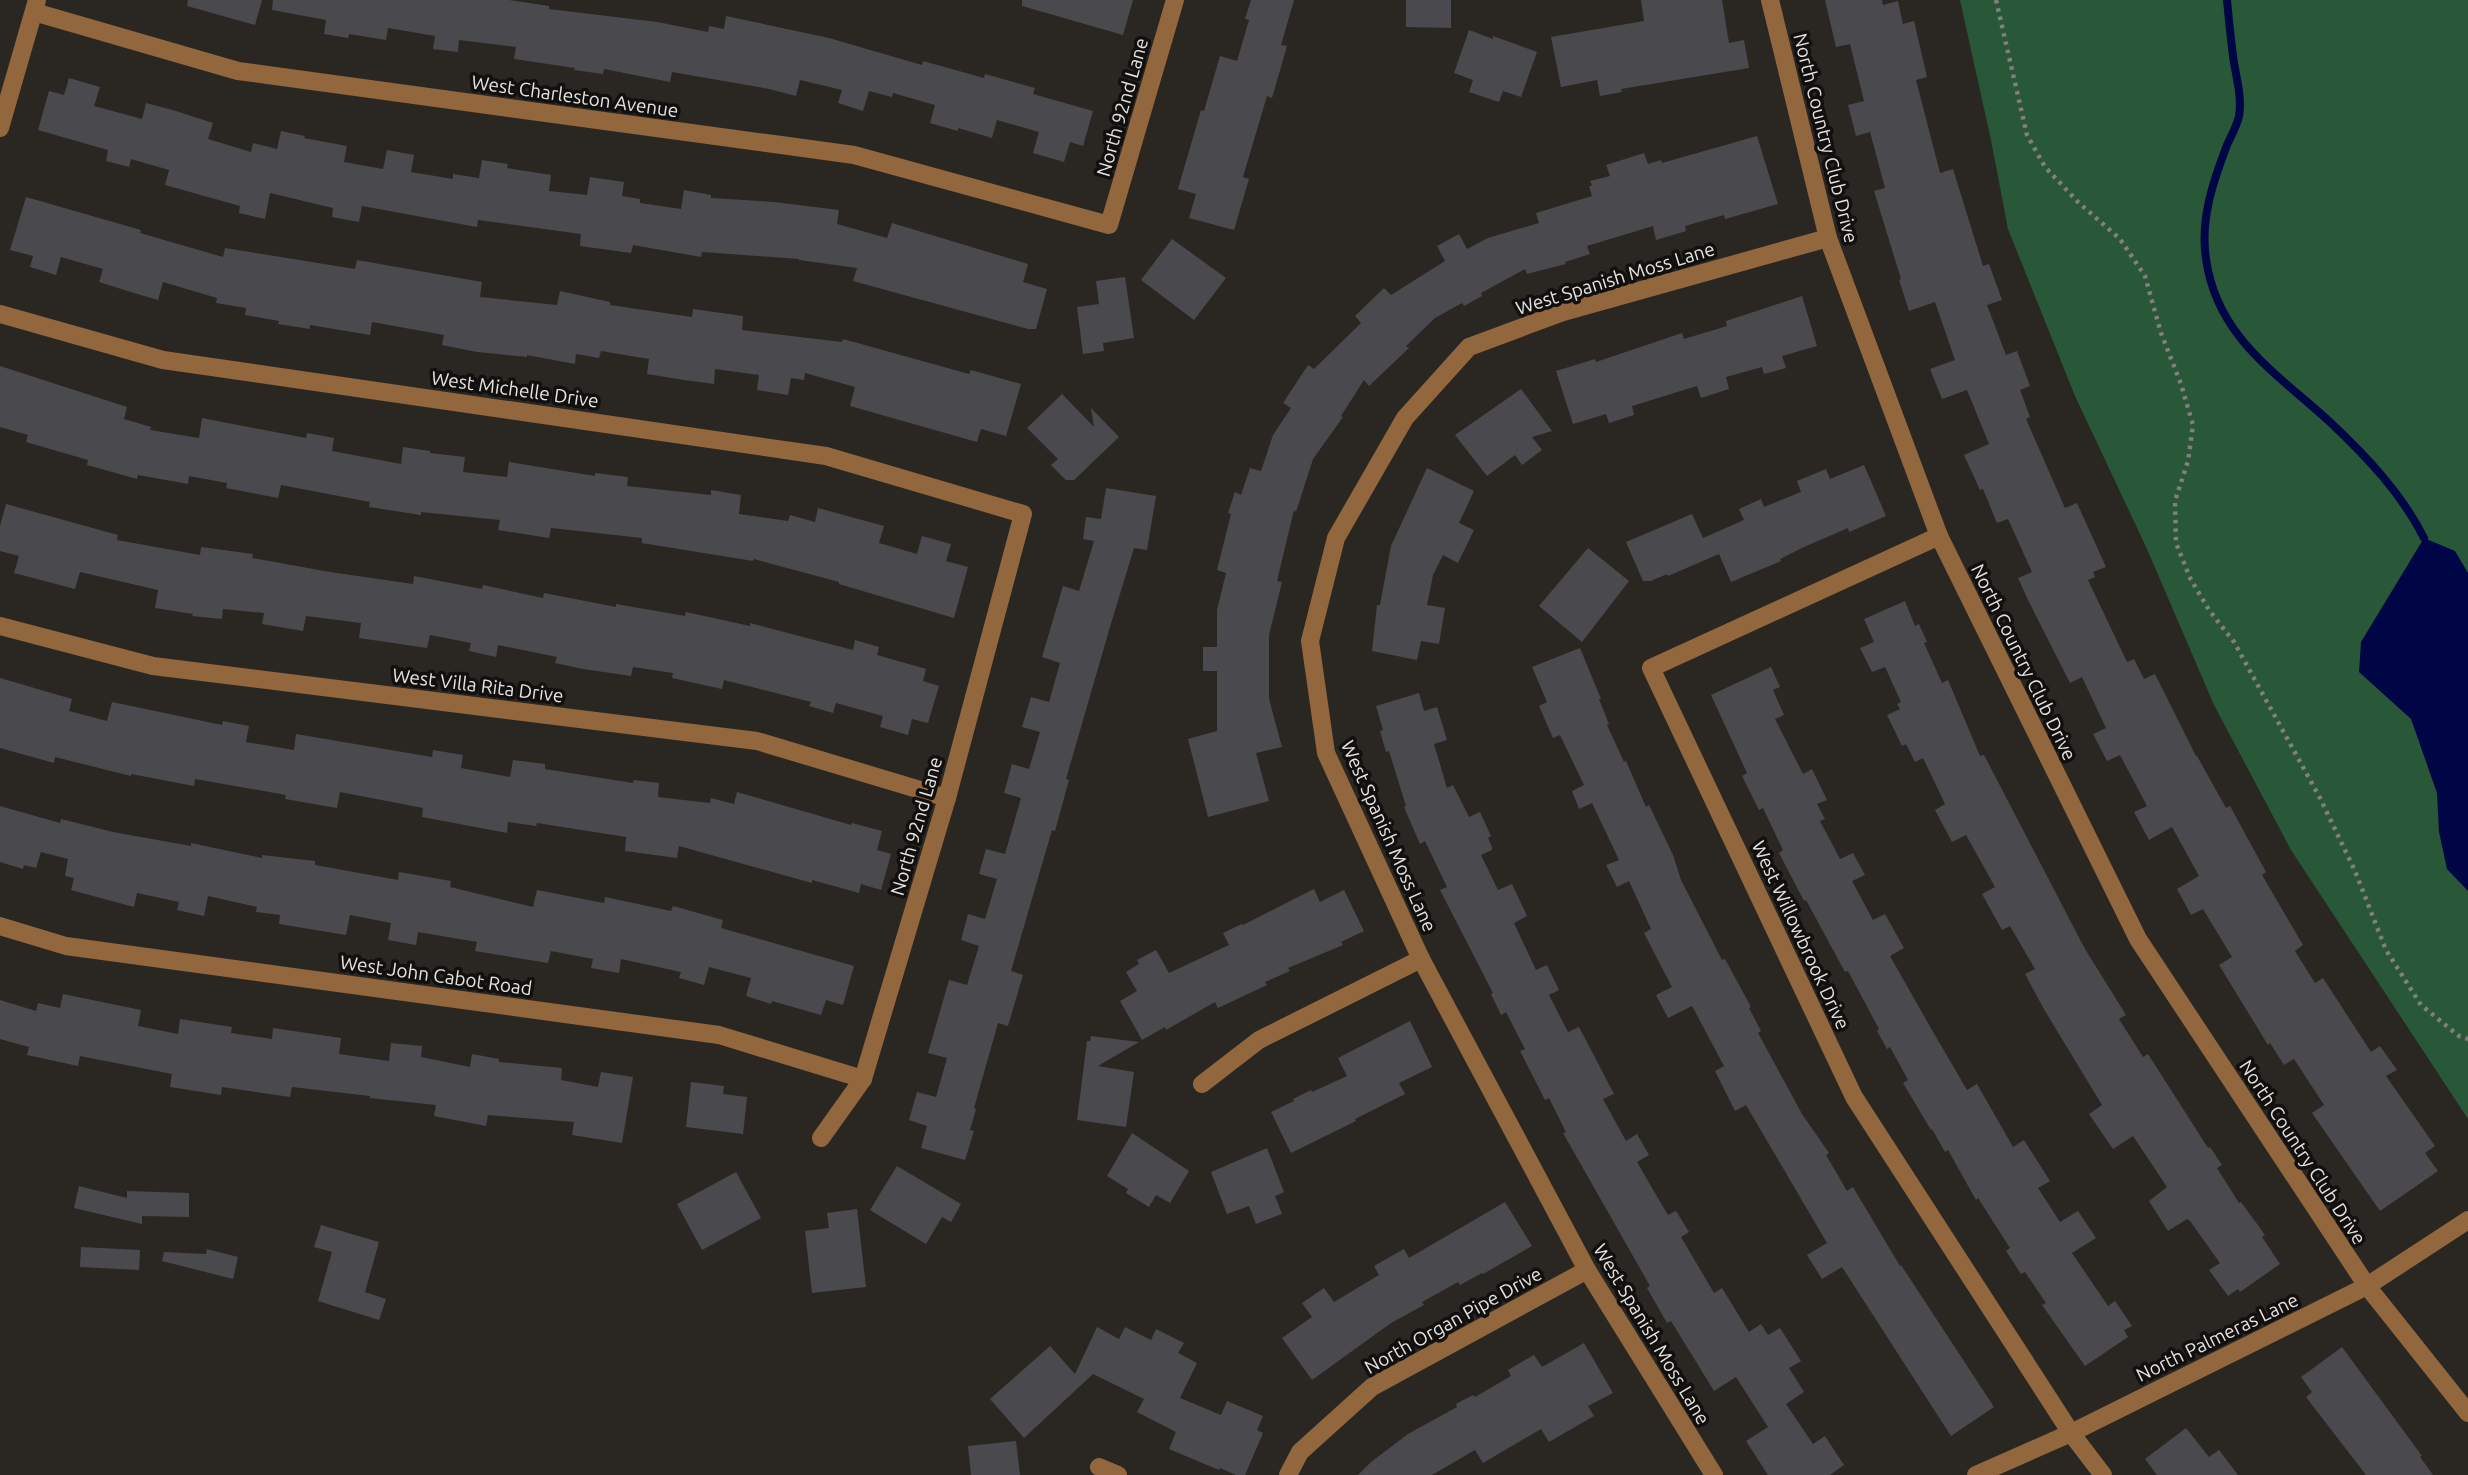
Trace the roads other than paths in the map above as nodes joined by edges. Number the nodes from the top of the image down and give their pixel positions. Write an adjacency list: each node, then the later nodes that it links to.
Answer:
1 (1175, 0): 5 (street, North 92nd Lane)
2 (1770, 0): 6 (street, North Country Club Drive)
3 (36, 6): 4 (street); 5 (street, West Charleston Avenue)
4 (0, 128)
5 (1109, 225)
6 (1828, 238): 9 (street, North Country Club Drive); 13 (street, West Spanish Moss Lane)
7 (0, 314): 8 (street, West Michelle Drive)
8 (1023, 513): 11 (street, North 92nd Lane)
9 (1939, 537): 19 (street, North Country Club Drive); 21 (street, West Willowbrook Drive)
10 (0, 626): 11 (street, West Villa Rita Drive)
11 (947, 798): 14 (street, North 92nd Lane)
12 (0, 926): 14 (street, West John Cabot Road)
13 (1421, 959): 15 (street); 18 (street, West Spanish Moss Lane)
14 (863, 1079): 16 (street, North 92nd Lane)
15 (1202, 1084)
16 (821, 1138)
17 (2468, 1220): 19 (street, North Palmeras Lane)
18 (1587, 1270): 24 (street, North Organ Pipe Drive); 25 (street, West Spanish Moss Lane)
19 (2367, 1286): 20 (street, North Country Club Drive); 21 (street, North Palmeras Lane)
20 (2468, 1413)
21 (2071, 1433): 26 (street, North Palmeras Lane); 27 (street, West Willowbrook Drive)
22 (1099, 1467): 23 (street)
23 (1118, 1475)
24 (1288, 1475)
25 (1714, 1475)
26 (1976, 1475)
27 (2103, 1475)

